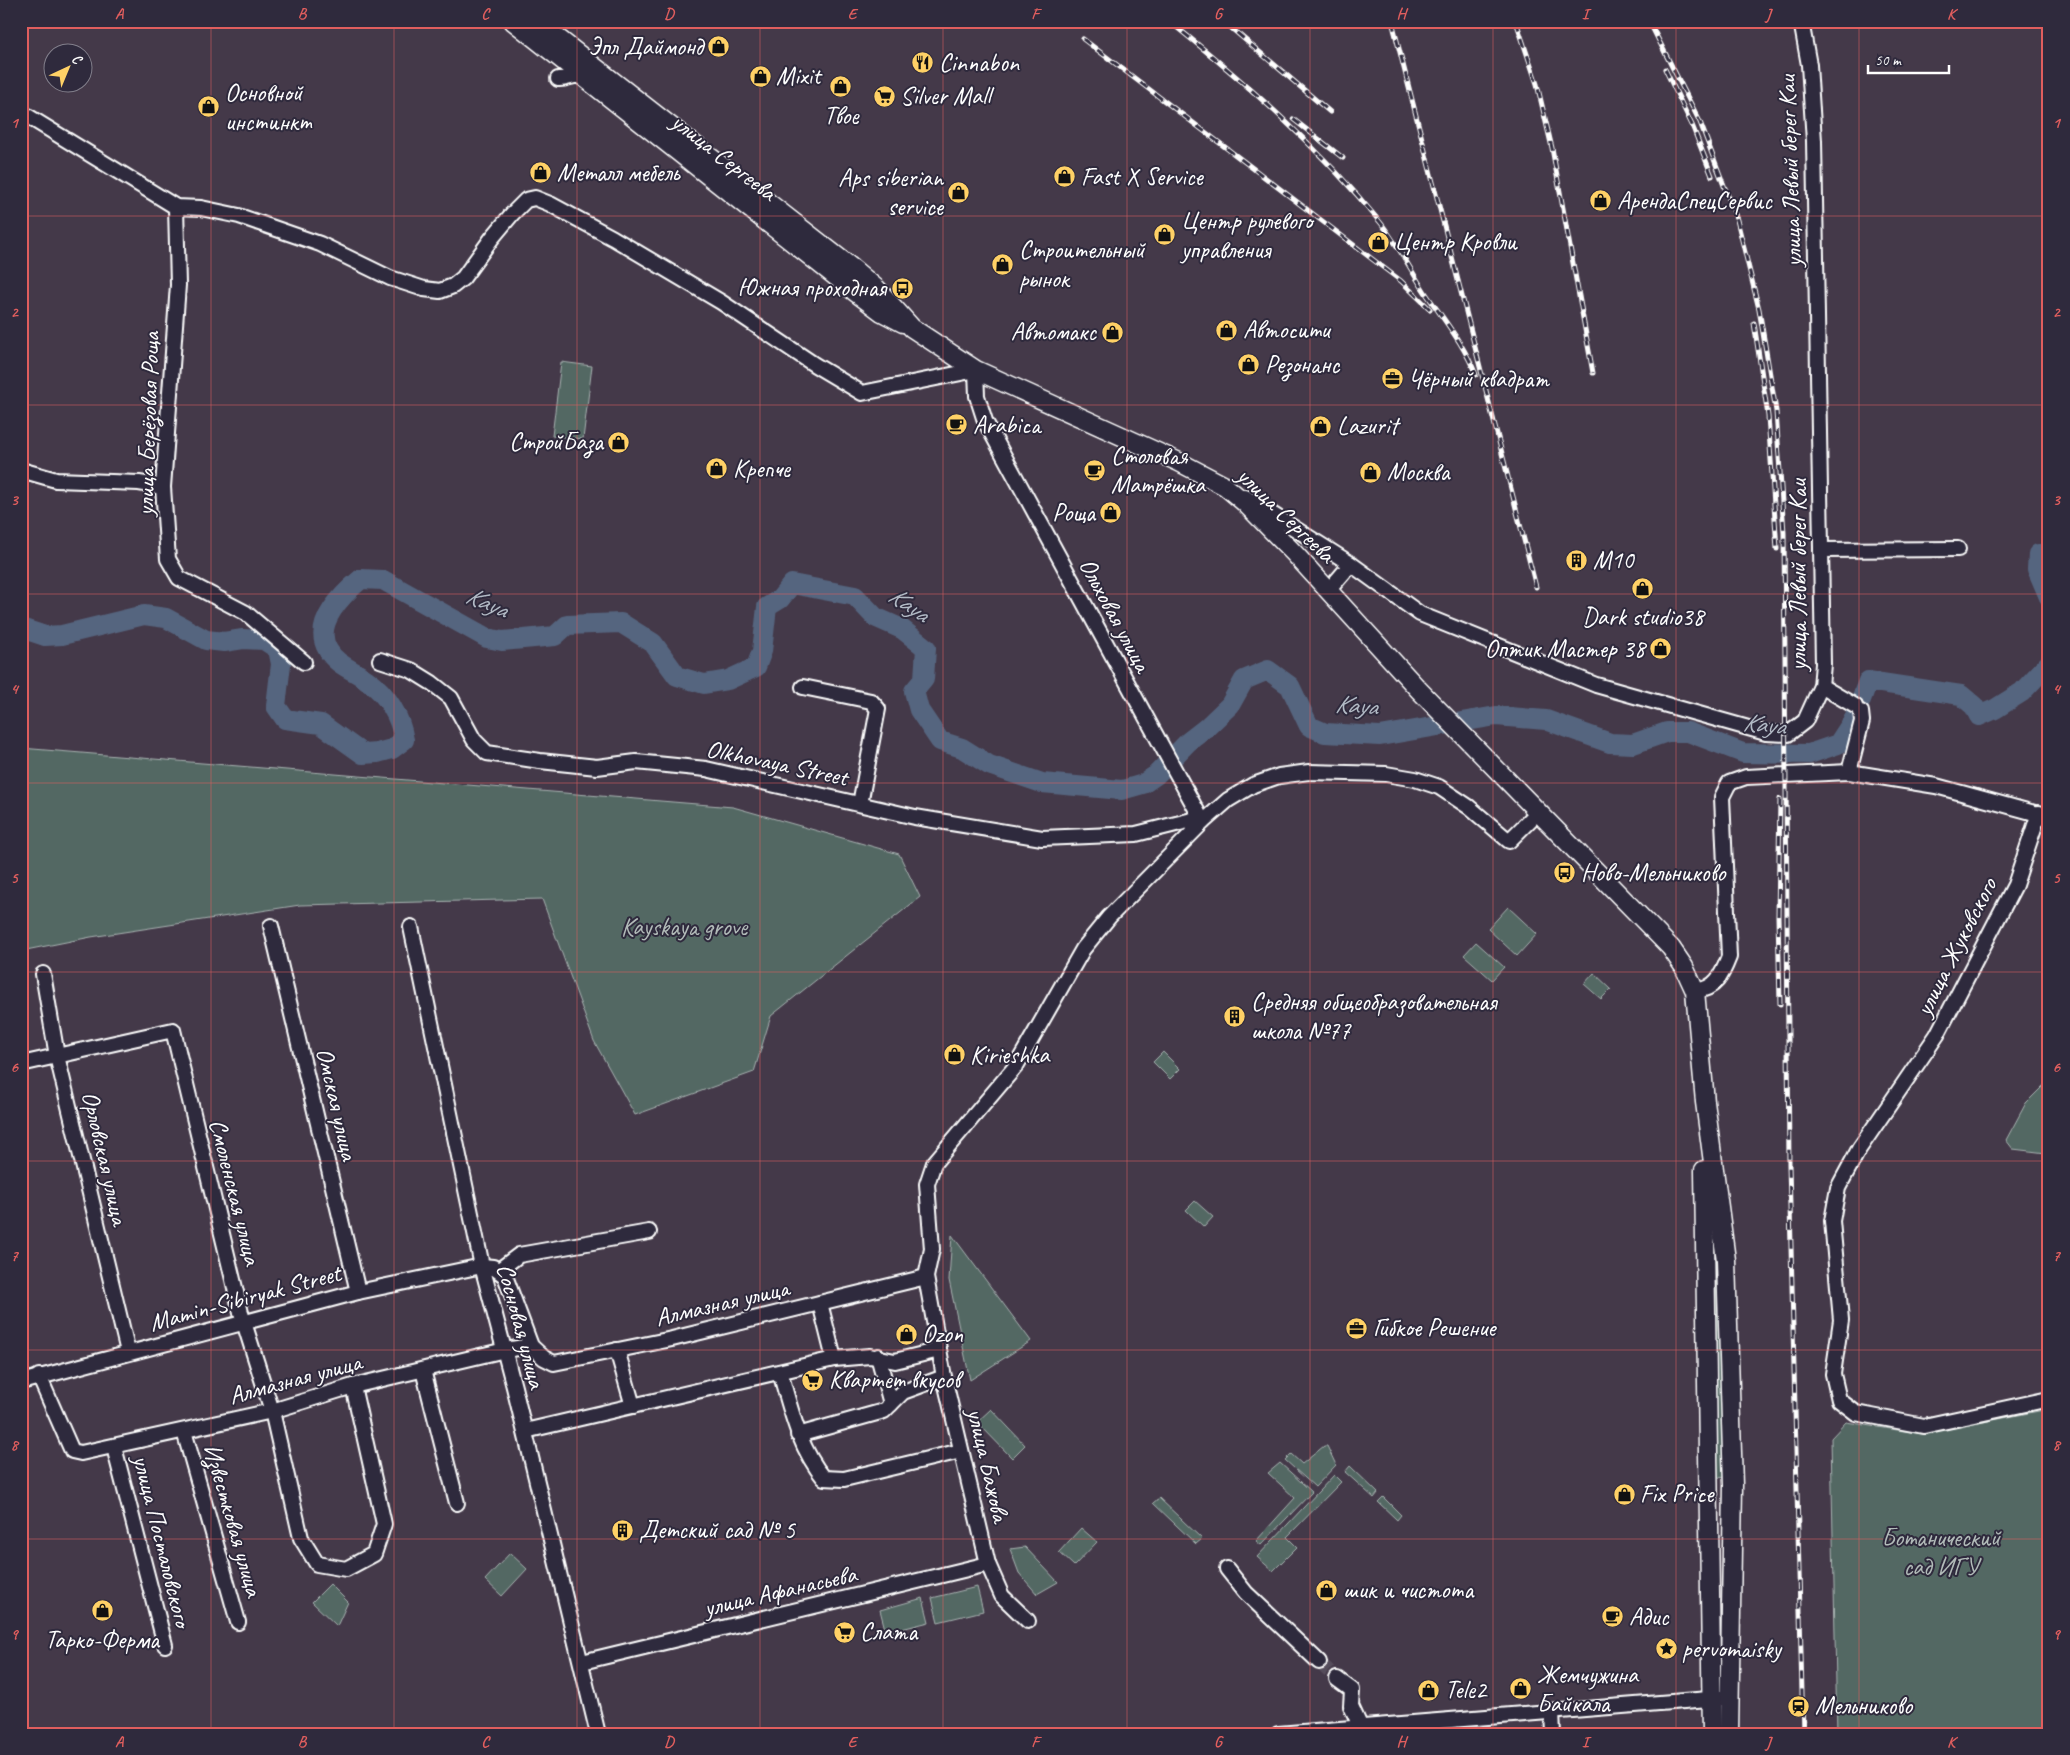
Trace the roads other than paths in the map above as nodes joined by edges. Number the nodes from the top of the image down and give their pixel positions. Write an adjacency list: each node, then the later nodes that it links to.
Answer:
1 (513, 21): 4 (main road, улица Сергеева)
2 (536, 21): 8 (main road, улица Сергеева)
3 (1800, 21): 15 (street, улица Левый берег Каи)
4 (581, 76): 5 (street); 8 (main road, улица Сергеева)
5 (558, 79)
6 (21, 112): 7 (street)
7 (176, 206): 9 (street); 13 (street, улица Берёзовая Роща)
8 (908, 324): 9 (main road, улица Сергеева)
9 (976, 370): 12 (main road, улица Сергеева); 26 (street, Ольховая улица)
10 (21, 470): 13 (street)
11 (21, 477): 13 (street)
12 (1225, 486): 16 (street, улица Левый берег Каи); 17 (main road, улица Сергеева)
13 (163, 487): 19 (street, улица Берёзовая Роща)
14 (1958, 549): 15 (street)
15 (1821, 550): 20 (street, улица Левый берег Каи)
16 (1351, 564): 17 (street); 20 (street, улица Левый берег Каи)
17 (1328, 591): 24 (main road, улица Сергеева)
18 (380, 660): 23 (street, Olkhovaya Street)
19 (304, 662)
20 (1821, 686): 22 (street)
21 (803, 687): 23 (street)
22 (1849, 772): 25 (street, улица Жуковского); 30 (street, улица Жуковского)
23 (860, 804): 26 (street, Olkhovaya Street)
24 (1538, 812): 26 (street); 30 (main road, улица Сергеева)
25 (2044, 815): 56 (street, улица Жуковского)
26 (1202, 820): 39 (street)
27 (271, 926): 40 (street, Омская улица)
28 (411, 927): 37 (street, Сосновая улица)
29 (43, 974): 31 (street, Орловская улица)
30 (1695, 991): 33 (main road, улица Сергеева)
31 (57, 1056): 32 (street); 42 (street, Смоленская улица); 47 (street, Орловская улица)
32 (21, 1064)
33 (1705, 1102): 35 (main road); 36 (main road)
34 (648, 1232): 38 (street)
35 (1704, 1254): 36 (main road); 65 (main road)
36 (1726, 1260): 66 (main road)
37 (482, 1266): 38 (street); 40 (street, Mamin-Sibiryak Street); 44 (street, Сосновая улица)
38 (499, 1270): 43 (street)
39 (926, 1277): 41 (street, Алмазная улица); 46 (street, улица Бажова)
40 (358, 1292): 42 (street, Mamin-Sibiryak Street)
41 (820, 1303): 45 (street, Алмазная улица); 49 (street)
42 (243, 1322): 47 (street, Mamin-Sibiryak Street); 59 (street, Смоленская улица)
43 (531, 1346): 44 (street, Алмазная улица); 45 (street, Алмазная улица)
44 (505, 1350): 50 (street, Алмазная улица); 61 (street, Сосновая улица)
45 (617, 1350): 58 (street)
46 (939, 1350): 48 (street); 53 (street, улица Бажова)
47 (128, 1352): 52 (street, Mamin-Sibiryak Street)
48 (878, 1356): 49 (street); 57 (street)
49 (834, 1359): 51 (street)
50 (423, 1370): 55 (street, Алмазная улица); 67 (street)
51 (780, 1372): 58 (street); 62 (street)
52 (39, 1376): 54 (street, Mamin-Sibiryak Street); 63 (street, Алмазная улица)
53 (944, 1377): 57 (street); 64 (street, улица Бажова)
54 (21, 1382)
55 (353, 1386): 59 (street, Алмазная улица); 59 (street, Смоленская улица)
56 (2049, 1399)
57 (891, 1404): 62 (street)
58 (633, 1406): 61 (street)
59 (272, 1411): 60 (street, Алмазная улица)
60 (184, 1431): 63 (street, Алмазная улица); 71 (street, Известковая улица)
61 (525, 1431): 73 (street, Сосновая улица)
62 (798, 1434): 64 (street)
63 (114, 1447): 72 (street, улица Посталовского)
64 (961, 1451): 68 (street, улица Бажова)
65 (1708, 1474): 66 (main road); 76 (main road)
66 (1732, 1478): 76 (main road)
67 (457, 1503)
68 (988, 1564): 70 (street, улица Бажова); 73 (street, улица Афанасьева)
69 (1227, 1569): 74 (street)
70 (1028, 1621)
71 (238, 1622)
72 (165, 1645)
73 (582, 1662): 79 (street, Сосновая улица)
74 (1319, 1662)
75 (1337, 1679): 78 (street)
76 (1720, 1698): 77 (street); 82 (main road); 83 (main road)
77 (1552, 1712): 78 (street); 81 (street)
78 (1361, 1728): 80 (street)
79 (598, 1734)
80 (1278, 1734)
81 (1553, 1734)
82 (1712, 1734)
83 (1729, 1734)

